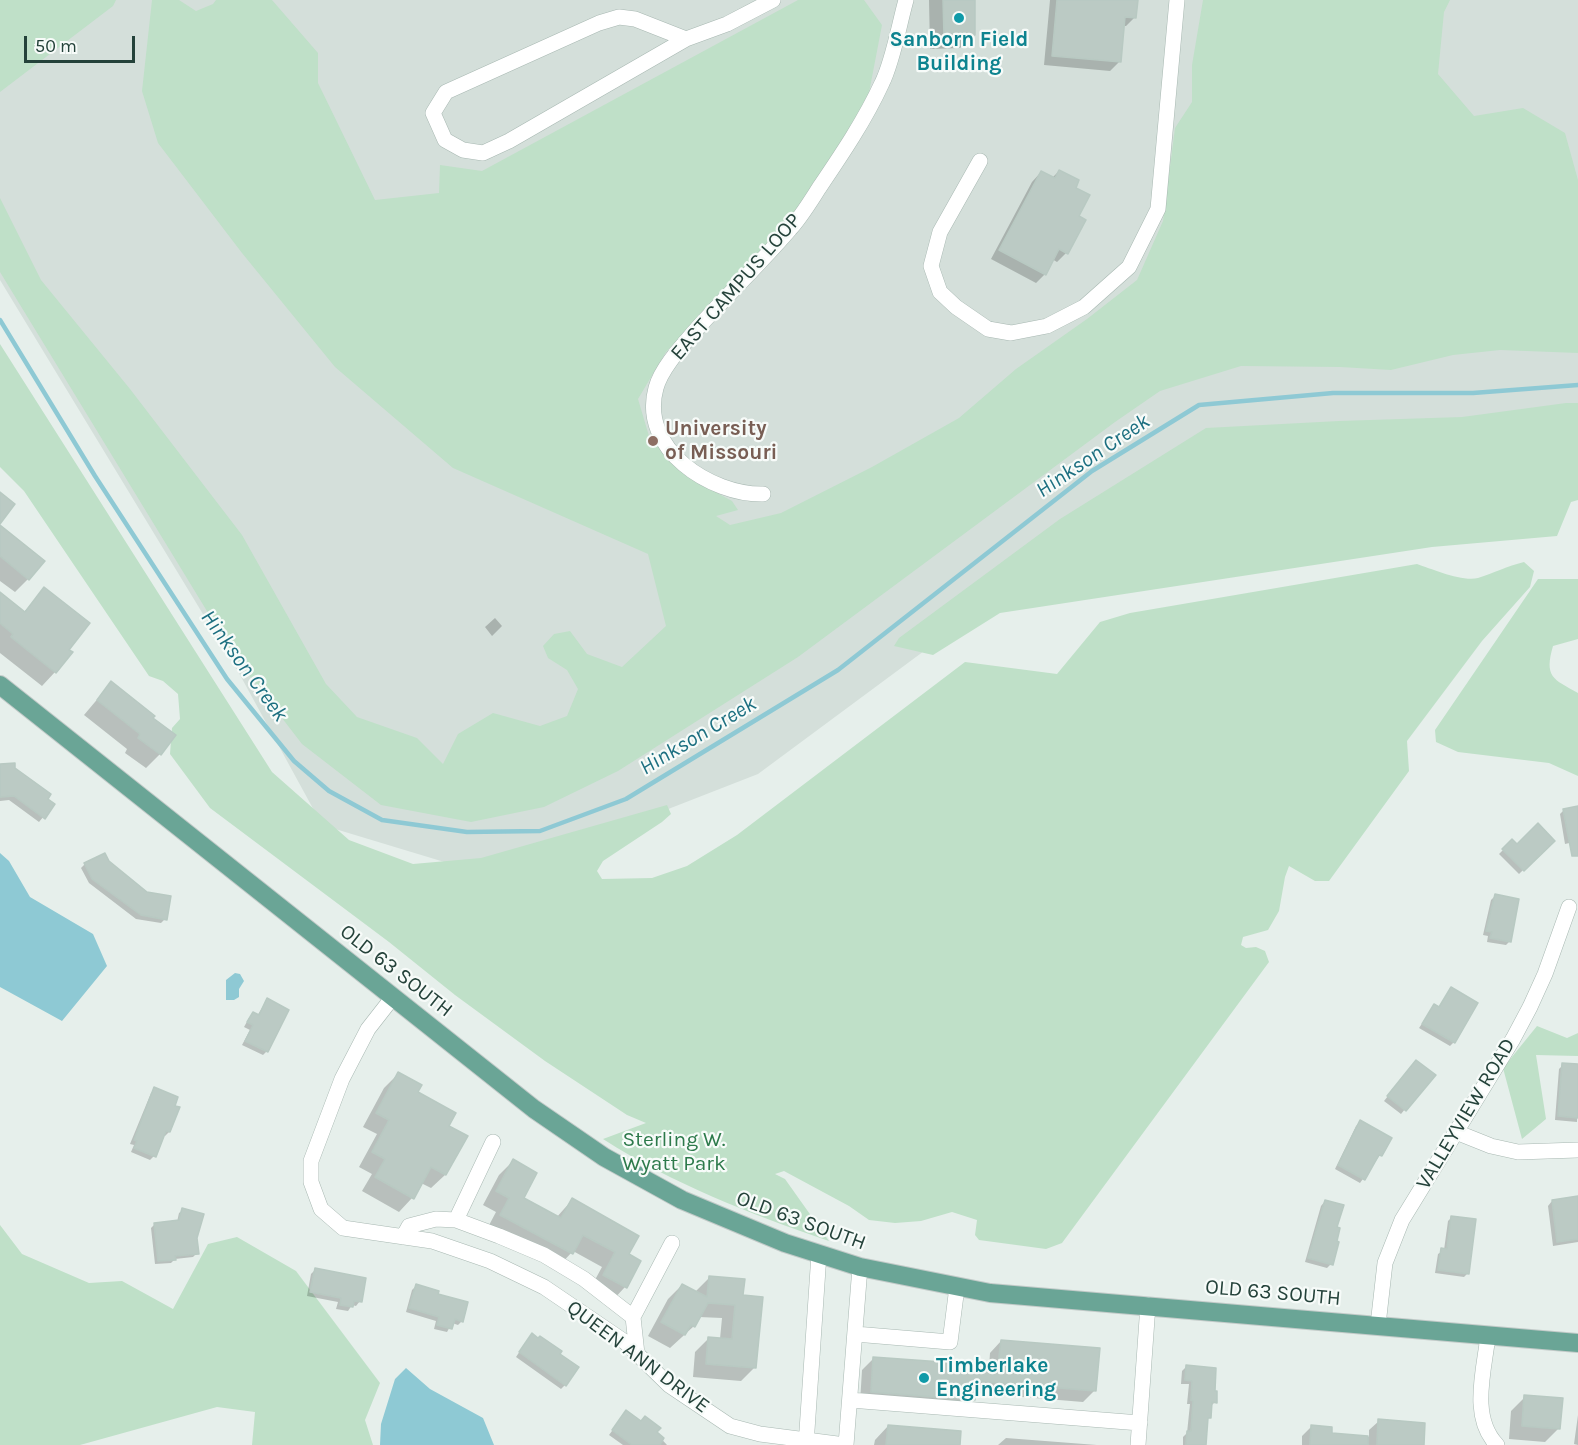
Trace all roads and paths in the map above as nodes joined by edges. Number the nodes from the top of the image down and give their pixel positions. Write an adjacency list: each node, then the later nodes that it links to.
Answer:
1 (773, 0): 4 (street)
2 (906, 0): 6 (street, EAST CAMPUS LOOP)
3 (1177, 0): 5 (street)
4 (686, 39): 4 (street)
5 (980, 161)
6 (763, 494)
7 (0, 685): 9 (main road, OLD 63 SOUTH)
8 (1569, 907): 10 (street, VALLEYVIEW ROAD)
9 (393, 997): 14 (street, QUEEN ANN DRIVE); 16 (main road, OLD 63 SOUTH)
10 (1456, 1132): 12 (street); 21 (street, VALLEYVIEW ROAD)
11 (493, 1142): 13 (street)
12 (1578, 1150)
13 (456, 1220): 14 (street); 20 (street)
14 (404, 1237): 25 (street, QUEEN ANN DRIVE)
15 (672, 1243): 20 (street)
16 (819, 1254): 17 (main road, OLD 63 SOUTH); 28 (street)
17 (860, 1267): 18 (main road, OLD 63 SOUTH); 22 (street)
18 (957, 1287): 19 (main road, OLD 63 SOUTH); 22 (street)
19 (1148, 1305): 21 (main road, OLD 63 SOUTH); 27 (street)
20 (633, 1317): 25 (street)
21 (1378, 1325): 23 (main road, OLD 63 SOUTH)
22 (855, 1334): 26 (street)
23 (1488, 1336): 24 (main road, OLD 63 SOUTH); 31 (street)
24 (1578, 1343)
25 (637, 1354): 28 (street, QUEEN ANN DRIVE)
26 (850, 1400): 27 (street); 29 (street)
27 (1140, 1423): 30 (street)
28 (807, 1443): 29 (street, QUEEN ANN DRIVE)
29 (846, 1445)
30 (1138, 1445)
31 (1497, 1445)

